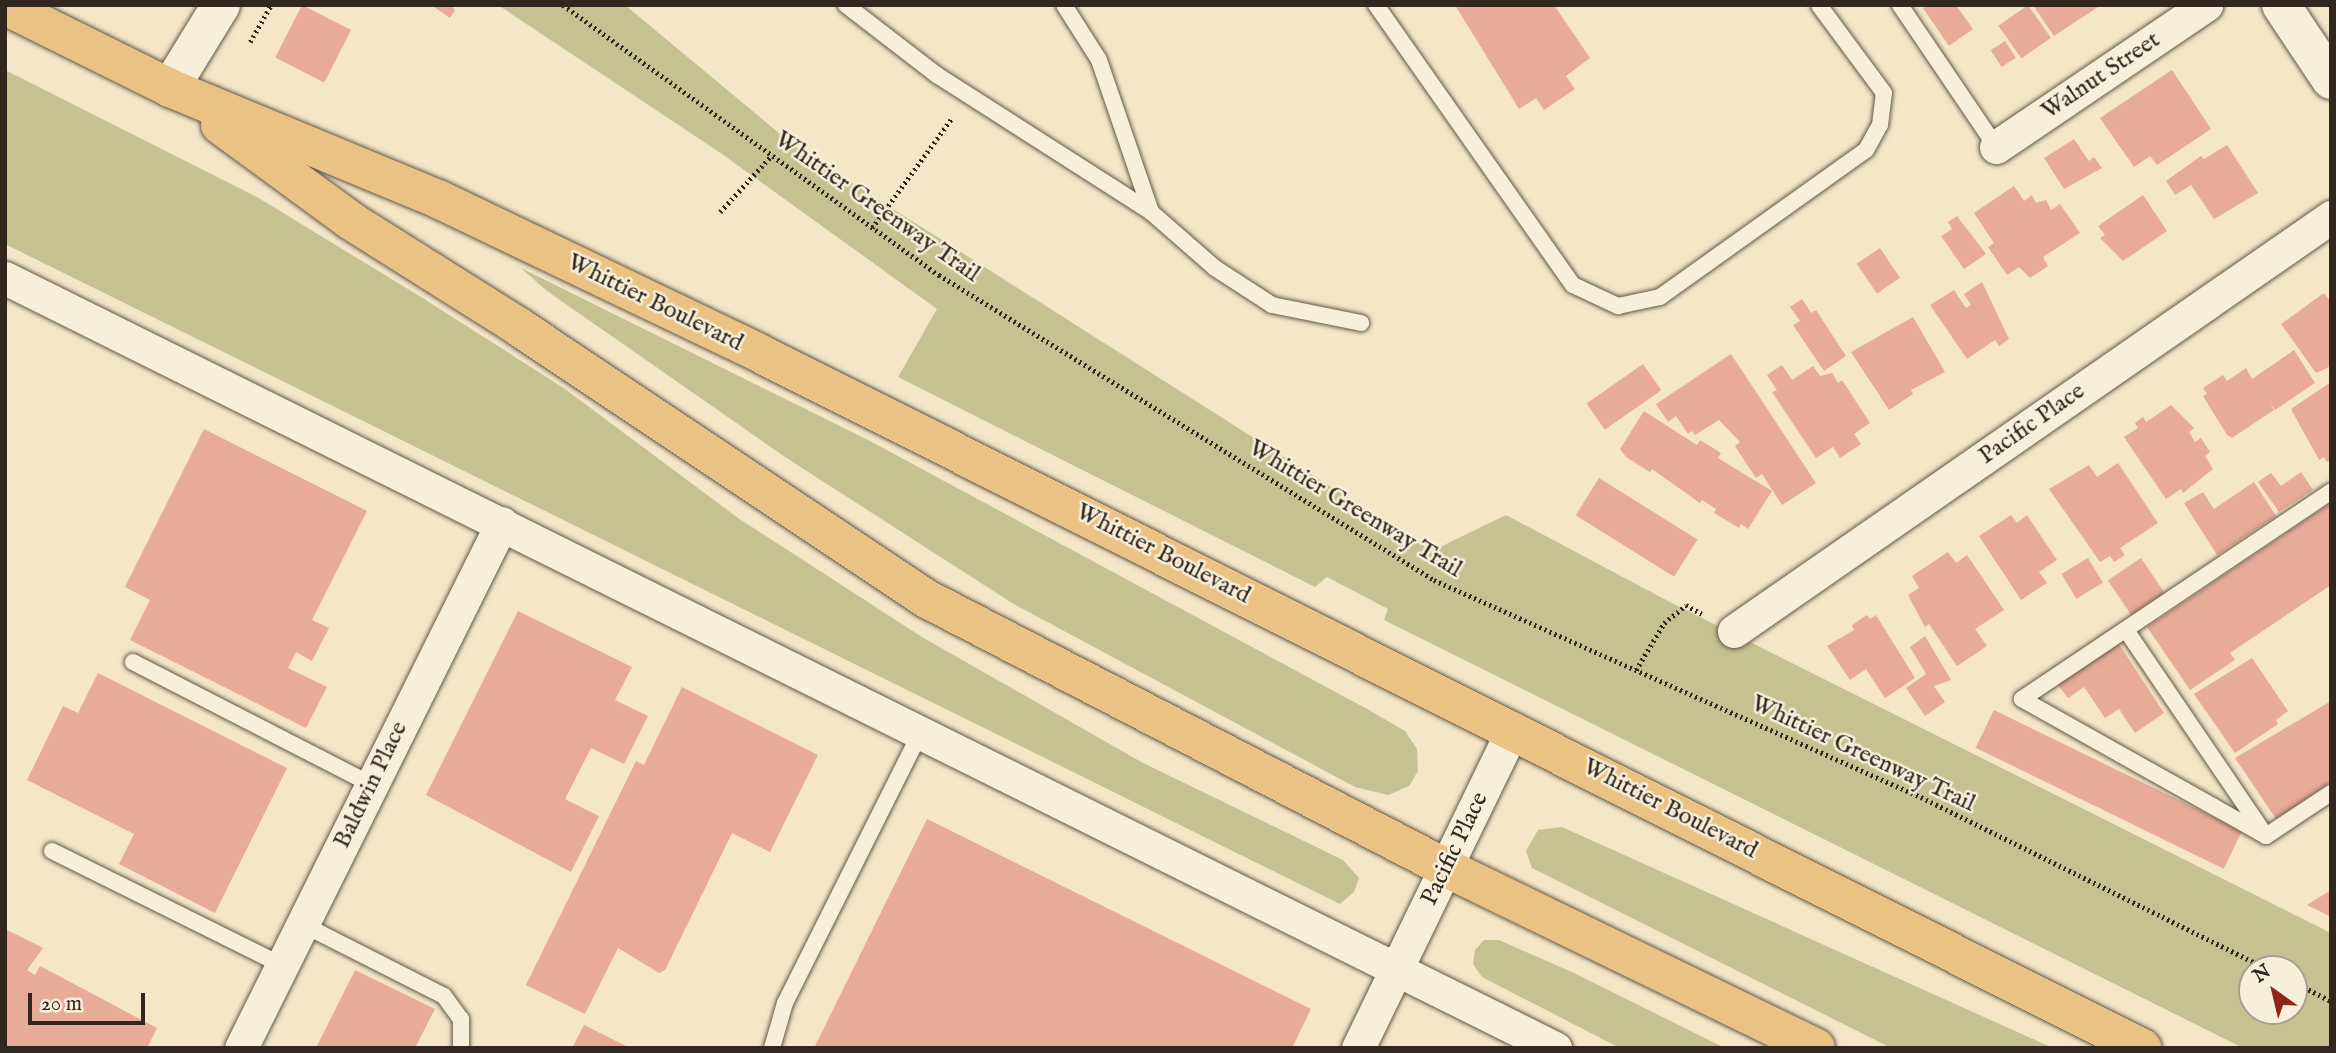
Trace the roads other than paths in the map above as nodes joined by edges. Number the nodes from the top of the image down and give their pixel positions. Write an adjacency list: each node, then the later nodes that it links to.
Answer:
1 (221, 5): 11 (main road)
2 (846, 5): 13 (lane)
3 (1064, 5): 13 (lane)
4 (1376, 5): 5 (lane)
5 (1819, 5)
6 (1900, 5): 12 (lane)
7 (2206, 5): 12 (street, Walnut Street)
8 (2281, 5): 10 (main road)
9 (5, 6): 11 (main road, Whittier Boulevard)
10 (2331, 80)
11 (170, 88): 22 (main road, Whittier Boulevard); 28 (main road, Whittier Boulevard)
12 (1996, 147)
13 (1151, 212): 16 (lane)
14 (2331, 217): 20 (street, Pacific Place)
15 (5, 278): 18 (street)
16 (1361, 323)
17 (2331, 491): 19 (lane)
18 (502, 523): 23 (street); 24 (street, Baldwin Place)
19 (2126, 630): 26 (lane); 26 (lane)
20 (1734, 631)
21 (132, 662): 24 (lane)
22 (1513, 729): 28 (street, Pacific Place); 38 (main road, Whittier Boulevard)
23 (921, 732): 31 (street); 34 (lane)
24 (372, 785): 29 (street, Baldwin Place)
25 (2331, 793): 26 (lane)
26 (2266, 836)
27 (52, 851): 30 (lane)
28 (1446, 868): 31 (street, Pacific Place); 37 (main road, Whittier Boulevard)
29 (302, 924): 30 (street, Baldwin Place); 33 (lane)
30 (282, 965): 32 (street, Baldwin Place)
31 (1397, 969): 35 (street, Pacific Place); 36 (street)
32 (241, 1048)
33 (461, 1048)
34 (772, 1048)
35 (1358, 1048)
36 (1555, 1048)
37 (1816, 1048)
38 (2143, 1048)

